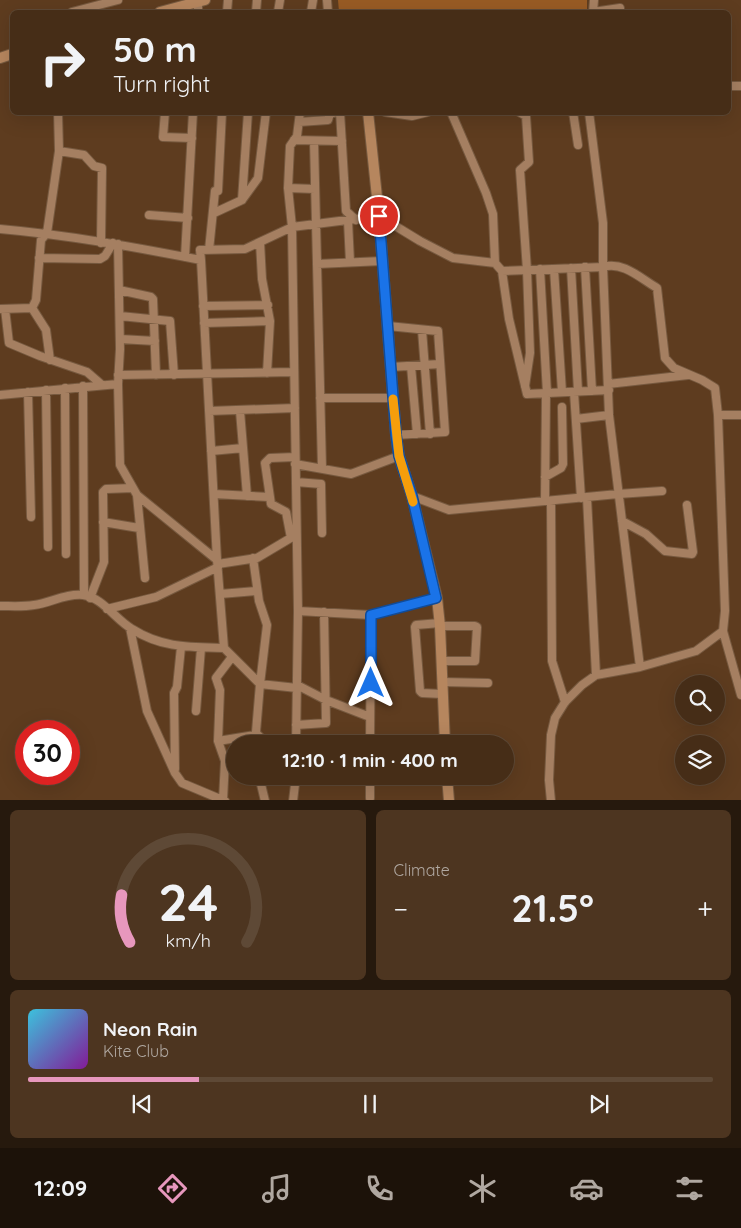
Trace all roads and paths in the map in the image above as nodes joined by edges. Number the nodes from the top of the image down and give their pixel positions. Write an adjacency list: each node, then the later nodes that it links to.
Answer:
1 (118, 0): 4 (street)
2 (201, 5): 5 (street)
3 (620, 7): 6 (street)
4 (98, 9)
5 (174, 10)
6 (604, 10)
7 (58, 115): 27 (street)
8 (165, 115): 22 (street)
9 (193, 115): 22 (street)
10 (222, 115): 31 (street)
11 (248, 115): 30 (street)
12 (266, 115): 30 (street)
13 (300, 115): 21 (street)
14 (330, 115): 21 (street)
15 (338, 115): 25 (street)
16 (368, 115): 33 (street)
17 (452, 115): 49 (street)
18 (524, 115): 56 (street)
19 (573, 115): 26 (street)
20 (589, 115): 52 (street)
21 (299, 122): 23 (street)
22 (192, 138): 34 (street)
23 (294, 140): 24 (street); 28 (street)
24 (314, 141): 25 (street); 29 (street)
25 (342, 141): 35 (street)
26 (578, 144)
27 (58, 151): 39 (street); 41 (street)
28 (288, 188): 29 (street); 37 (street)
29 (315, 189): 36 (street)
30 (242, 200): 31 (street)
31 (214, 213): 43 (street)
32 (149, 215): 34 (street)
33 (379, 216): 35 (street); 47 (street); 49 (street)
34 (188, 218): 44 (street)
35 (352, 220): 36 (street); 48 (street)
36 (316, 224): 37 (street); 50 (street)
37 (292, 228): 40 (street); 79 (street)
38 (0, 229): 39 (street)
39 (47, 233): 41 (street); 45 (street)
40 (260, 242): 43 (street); 59 (street)
41 (101, 243): 42 (street)
42 (116, 244): 44 (street); 45 (street); 58 (street)
43 (209, 250): 46 (street)
44 (185, 257): 46 (street)
45 (40, 258): 61 (street)
46 (201, 260): 60 (street)
47 (382, 261): 48 (street); 69 (street)
48 (350, 262): 50 (street)
49 (495, 263): 57 (street)
50 (317, 264): 97 (street)
51 (585, 267): 52 (street); 53 (street); 91 (street)
52 (602, 267): 83 (street); 88 (street)
53 (571, 268): 55 (street); 94 (street)
54 (540, 269): 55 (street); 56 (street); 64 (street)
55 (554, 269): 63 (street)
56 (527, 270): 57 (street); 87 (street)
57 (502, 271): 87 (street)
58 (119, 290): 65 (street); 66 (street)
59 (268, 305): 60 (street); 67 (street)
60 (203, 306): 68 (street)
61 (32, 308): 62 (street); 73 (street)
62 (2, 309): 73 (street)
63 (556, 312): 64 (street); 93 (street)
64 (542, 313): 95 (street)
65 (120, 316): 66 (street); 71 (street)
66 (154, 320): 72 (street); 82 (street)
67 (270, 320): 68 (street); 78 (street)
68 (204, 323): 80 (street)
69 (388, 326): 70 (street); 77 (street)
70 (422, 330): 74 (street); 76 (street)
71 (120, 339): 72 (street); 84 (street)
72 (155, 341): 81 (street)
73 (50, 360): 85 (street)
74 (440, 364): 76 (street); 108 (street)
75 (411, 366): 76 (street); 77 (street); 107 (street)
76 (425, 366): 108 (street)
77 (391, 367): 98 (street)
78 (267, 372): 79 (street); 80 (street)
79 (294, 372): 100 (street)
80 (207, 373): 82 (street); 102 (street)
81 (156, 375): 82 (street); 84 (street)
82 (174, 375)
83 (689, 375): 88 (street); 104 (street)
84 (118, 379): 85 (street); 117 (street)
85 (102, 385): 86 (street)
86 (83, 386): 89 (street); 140 (street)
87 (525, 386): 95 (street)
88 (608, 387): 91 (street); 103 (street)
89 (65, 388): 90 (street); 134 (street)
90 (46, 390): 92 (street); 133 (street)
91 (592, 390): 94 (street)
92 (28, 392): 96 (street); 127 (street)
93 (562, 392): 94 (street); 95 (street)
94 (576, 392): 106 (street)
95 (547, 393): 115 (street)
96 (0, 395)
97 (320, 398): 98 (street); 114 (street)
98 (393, 398): 109 (street)
99 (562, 407): 115 (street)
100 (294, 408): 101 (street); 113 (street)
101 (240, 410): 102 (street); 110 (street)
102 (209, 411): 111 (street)
103 (609, 415): 106 (street); 120 (street)
104 (718, 415): 105 (street); 149 (street)
105 (741, 415)
106 (576, 419): 124 (street)
107 (417, 434): 108 (street); 109 (street)
108 (430, 434)
109 (396, 435): 112 (street)
110 (243, 448): 111 (street); 121 (street)
111 (211, 451): 119 (street)
112 (399, 456): 114 (street); 122 (street)
113 (295, 460): 114 (street); 116 (street); 123 (street)
114 (322, 468)
115 (546, 477): 125 (street)
116 (296, 482): 131 (street); 132 (street)
117 (135, 491): 128 (street); 130 (street); 136 (street)
118 (662, 492): 120 (street)
119 (214, 494): 121 (street); 136 (street)
120 (618, 494): 124 (street); 129 (street)
121 (247, 496): 123 (street)
122 (412, 496): 125 (street); 141 (street)
123 (269, 497): 132 (street)
124 (584, 498): 125 (street); 156 (street)
125 (548, 501): 164 (street)
126 (687, 505): 129 (street)
127 (31, 517)
128 (102, 522): 130 (street); 140 (street)
129 (622, 522): 155 (street)
130 (140, 528): 137 (street)
131 (322, 534)
132 (294, 536): 135 (street); 144 (street)
133 (48, 547)
134 (66, 554)
135 (254, 558): 136 (street); 138 (street)
136 (218, 564): 139 (street); 143 (street)
137 (145, 578)
138 (257, 591): 139 (street); 159 (street)
139 (220, 594): 152 (street)
140 (87, 596): 142 (street); 143 (street)
141 (436, 598): 146 (street); 147 (street)
142 (0, 606)
143 (107, 609): 148 (street)
144 (298, 611): 145 (street); 160 (street)
145 (324, 612): 146 (street); 163 (street)
146 (371, 615): 166 (street)
147 (440, 624): 154 (street); 154 (street); 161 (street)
148 (130, 628): 150 (street); 173 (street)
149 (723, 631): 155 (street); 162 (street)
150 (181, 647): 151 (street); 173 (street)
151 (201, 648): 152 (street); 165 (street)
152 (224, 648): 153 (street)
153 (232, 657): 159 (street); 172 (street)
154 (442, 661): 157 (street)
155 (640, 667): 156 (street)
156 (596, 675): 164 (street)
157 (442, 682): 158 (street); 161 (street)
158 (488, 683)
159 (260, 684): 160 (street); 168 (street)
160 (297, 687): 163 (street); 167 (street)
161 (442, 694): 171 (street)
162 (741, 696)
163 (326, 700): 166 (street); 167 (street)
164 (565, 702): 183 (street)
165 (196, 711)
166 (370, 718): 170 (street)
167 (296, 725): 169 (street)
168 (256, 734): 172 (street)
169 (296, 735)
170 (370, 735)
171 (444, 735)
172 (218, 741): 179 (street)
173 (175, 773): 179 (street)
174 (261, 785): 180 (street)
175 (295, 785): 181 (street)
176 (370, 785): 178 (street)
177 (448, 785): 182 (street)
178 (370, 798)
179 (224, 800)
180 (265, 800)
181 (293, 800)
182 (449, 800)
183 (551, 800)

